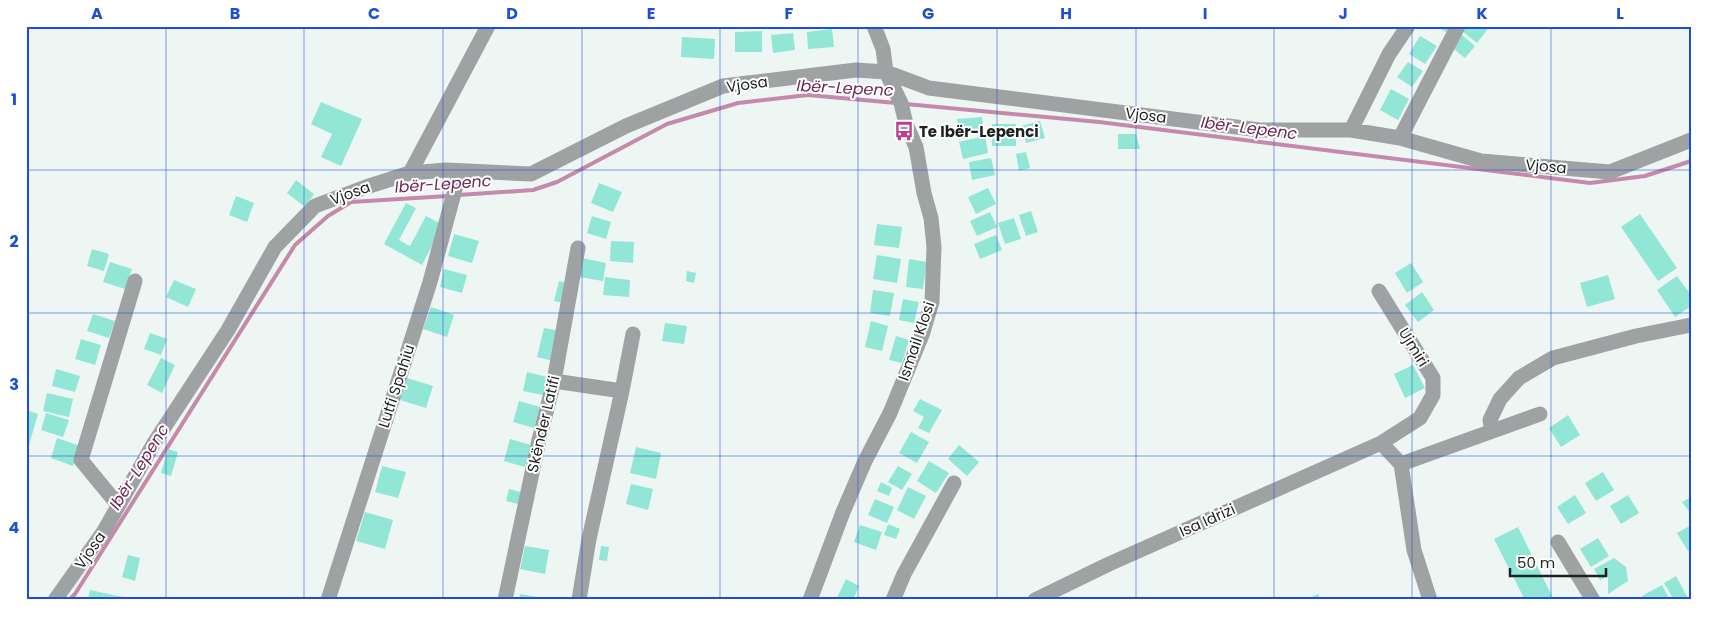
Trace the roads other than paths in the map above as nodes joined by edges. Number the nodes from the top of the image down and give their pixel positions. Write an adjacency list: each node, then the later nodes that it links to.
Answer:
1 (488, 26): 10 (street)
2 (874, 26): 5 (street, Ismail Klosi)
3 (1408, 26): 6 (street)
4 (1458, 26): 7 (street)
5 (886, 72): 6 (street, Vjosa); 9 (street, Vjosa); 29 (street, Ismail Klosi)
6 (1351, 130): 7 (street, Vjosa)
7 (1400, 138): 8 (street, Vjosa)
8 (1691, 140)
9 (460, 171): 10 (street, Vjosa); 26 (street, Lutfi Spahiu)
10 (410, 173): 23 (street, Vjosa)
11 (578, 248): 16 (street, Skënder Latifi)
12 (135, 281): 23 (street)
13 (1379, 291): 20 (street, Ujmiri)
14 (1691, 325): 19 (street)
15 (633, 334): 17 (street)
16 (554, 381): 17 (street); 27 (street, Skënder Latifi)
17 (622, 391): 28 (street)
18 (1540, 414): 19 (street)
19 (1492, 431): 21 (street)
20 (1381, 443): 21 (street); 31 (street, Isa Idrizi)
21 (1401, 464): 32 (street)
22 (954, 483): 30 (street)
23 (118, 505): 25 (street, Vjosa)
24 (1558, 542): 33 (street)
25 (55, 600)
26 (328, 600)
27 (505, 600)
28 (578, 600)
29 (810, 600)
30 (893, 600)
31 (1035, 600)
32 (1430, 600)
33 (1593, 600)

